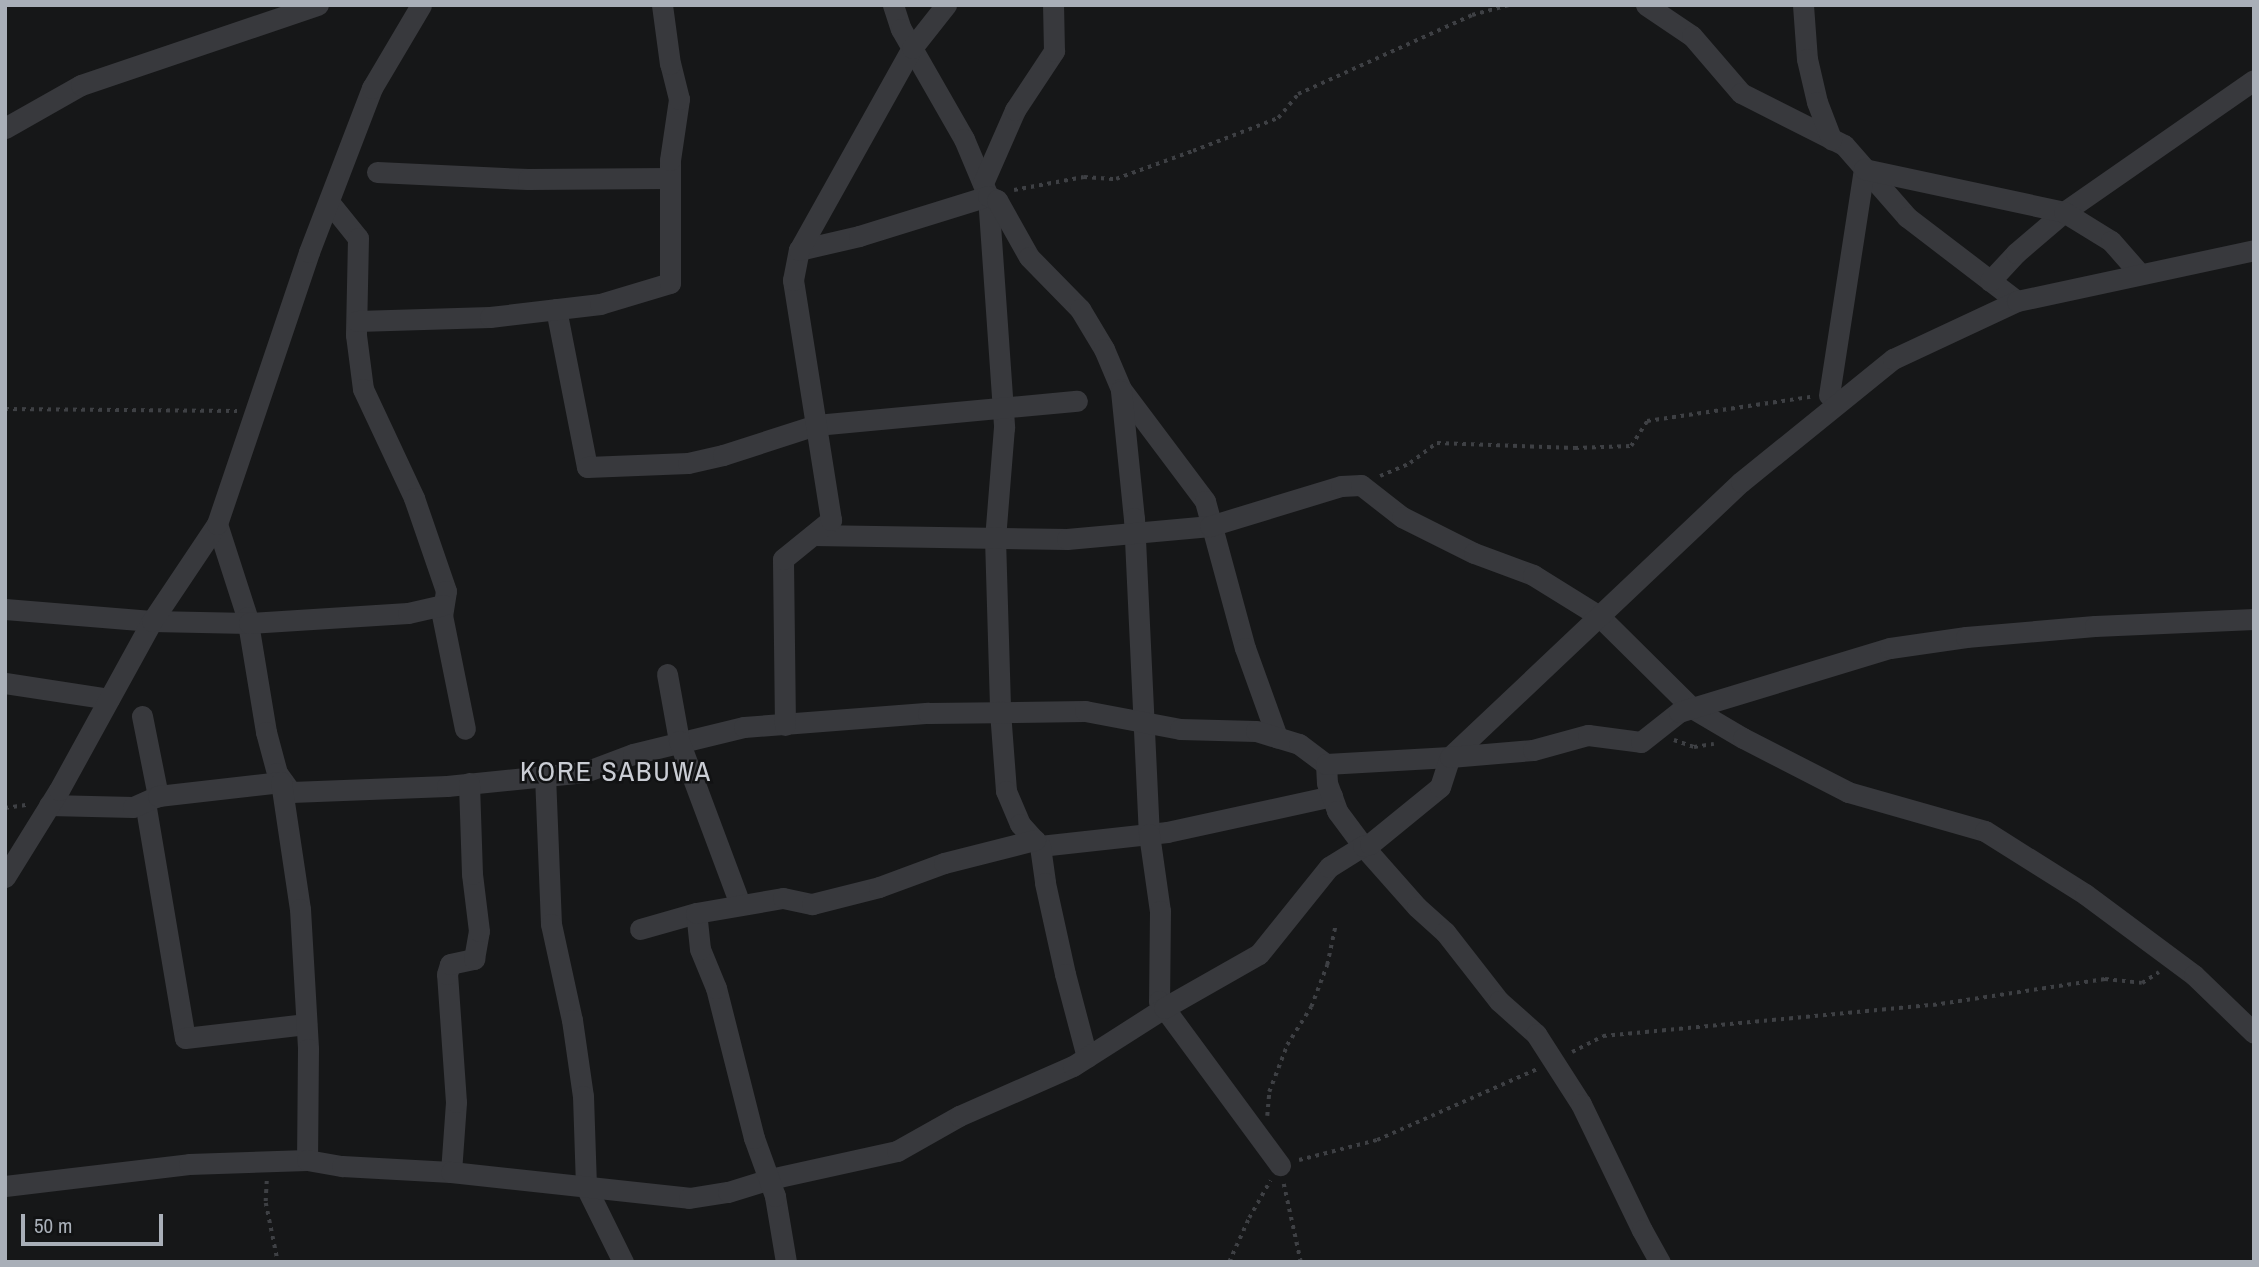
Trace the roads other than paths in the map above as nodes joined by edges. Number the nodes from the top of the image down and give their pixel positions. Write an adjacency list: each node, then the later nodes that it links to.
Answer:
1 (318, 5): 11 (street)
2 (421, 5): 17 (street)
3 (662, 5): 15 (street)
4 (893, 5): 9 (street)
5 (946, 5): 9 (street)
6 (1053, 5): 16 (street)
7 (1646, 5): 12 (street)
8 (1803, 5): 12 (street)
9 (912, 48): 16 (street); 19 (street)
10 (2254, 80): 18 (street)
11 (5, 128)
12 (1831, 139): 13 (street)
13 (1864, 169): 18 (street); 22 (street); 27 (street)
14 (377, 172): 15 (street)
15 (670, 178): 24 (street)
16 (985, 190): 19 (street); 26 (street); 29 (street)
17 (329, 202): 25 (street); 31 (street)
18 (2064, 212): 21 (street); 22 (street)
19 (799, 250): 30 (street)
20 (2254, 250): 21 (street)
21 (2140, 274): 23 (street)
22 (1990, 281): 23 (street)
23 (2017, 301): 38 (street)
24 (556, 309): 25 (street); 30 (street)
25 (357, 321): 36 (street)
26 (1121, 389): 32 (street); 33 (street)
27 (1829, 395)
28 (1077, 401): 29 (street)
29 (1003, 410): 30 (street); 35 (street)
30 (816, 425): 34 (street)
31 (217, 524): 40 (street); 41 (street)
32 (1210, 526): 33 (street); 38 (street); 51 (street)
33 (1135, 531): 35 (street); 48 (street)
34 (813, 535): 35 (street); 49 (street)
35 (995, 538): 46 (street)
36 (443, 605): 41 (street); 50 (street)
37 (5, 609): 40 (street)
38 (1599, 616): 45 (street); 53 (street)
39 (2254, 619): 45 (street)
40 (152, 621): 41 (street); 44 (street)
41 (249, 624): 56 (street)
42 (667, 674): 52 (street)
43 (5, 682): 44 (street)
44 (108, 699): 60 (street)
45 (1692, 708): 53 (street); 70 (street)
46 (1000, 712): 48 (street); 49 (street); 62 (street)
47 (142, 716): 59 (street)
48 (1144, 722): 51 (street); 61 (street)
49 (785, 724): 52 (street)
50 (465, 729)
51 (1277, 737): 54 (street)
52 (679, 741): 55 (street); 65 (street)
53 (1450, 757): 54 (street); 63 (street)
54 (1326, 764): 58 (street)
55 (545, 775): 57 (street); 77 (street)
56 (281, 782): 57 (street); 59 (street); 69 (street)
57 (469, 783): 74 (street)
58 (1332, 796): 61 (street); 63 (street)
59 (151, 799): 60 (street); 69 (street)
60 (49, 805): 64 (street)
61 (1149, 834): 62 (street); 68 (street)
62 (1037, 843): 65 (street); 71 (street)
63 (1363, 846): 68 (street); 80 (street)
64 (5, 877)
65 (740, 904): 66 (street)
66 (696, 913): 67 (street); 75 (street)
67 (640, 929)
68 (1164, 1008): 71 (street); 73 (street)
69 (306, 1024): 72 (street)
70 (2254, 1033)
71 (1087, 1057): 75 (street)
72 (307, 1160): 74 (street); 76 (street)
73 (1280, 1165)
74 (450, 1172): 77 (street)
75 (770, 1179): 77 (street); 79 (street)
76 (5, 1185)
77 (586, 1186): 78 (street)
78 (623, 1262)
79 (786, 1262)
80 (1660, 1262)

